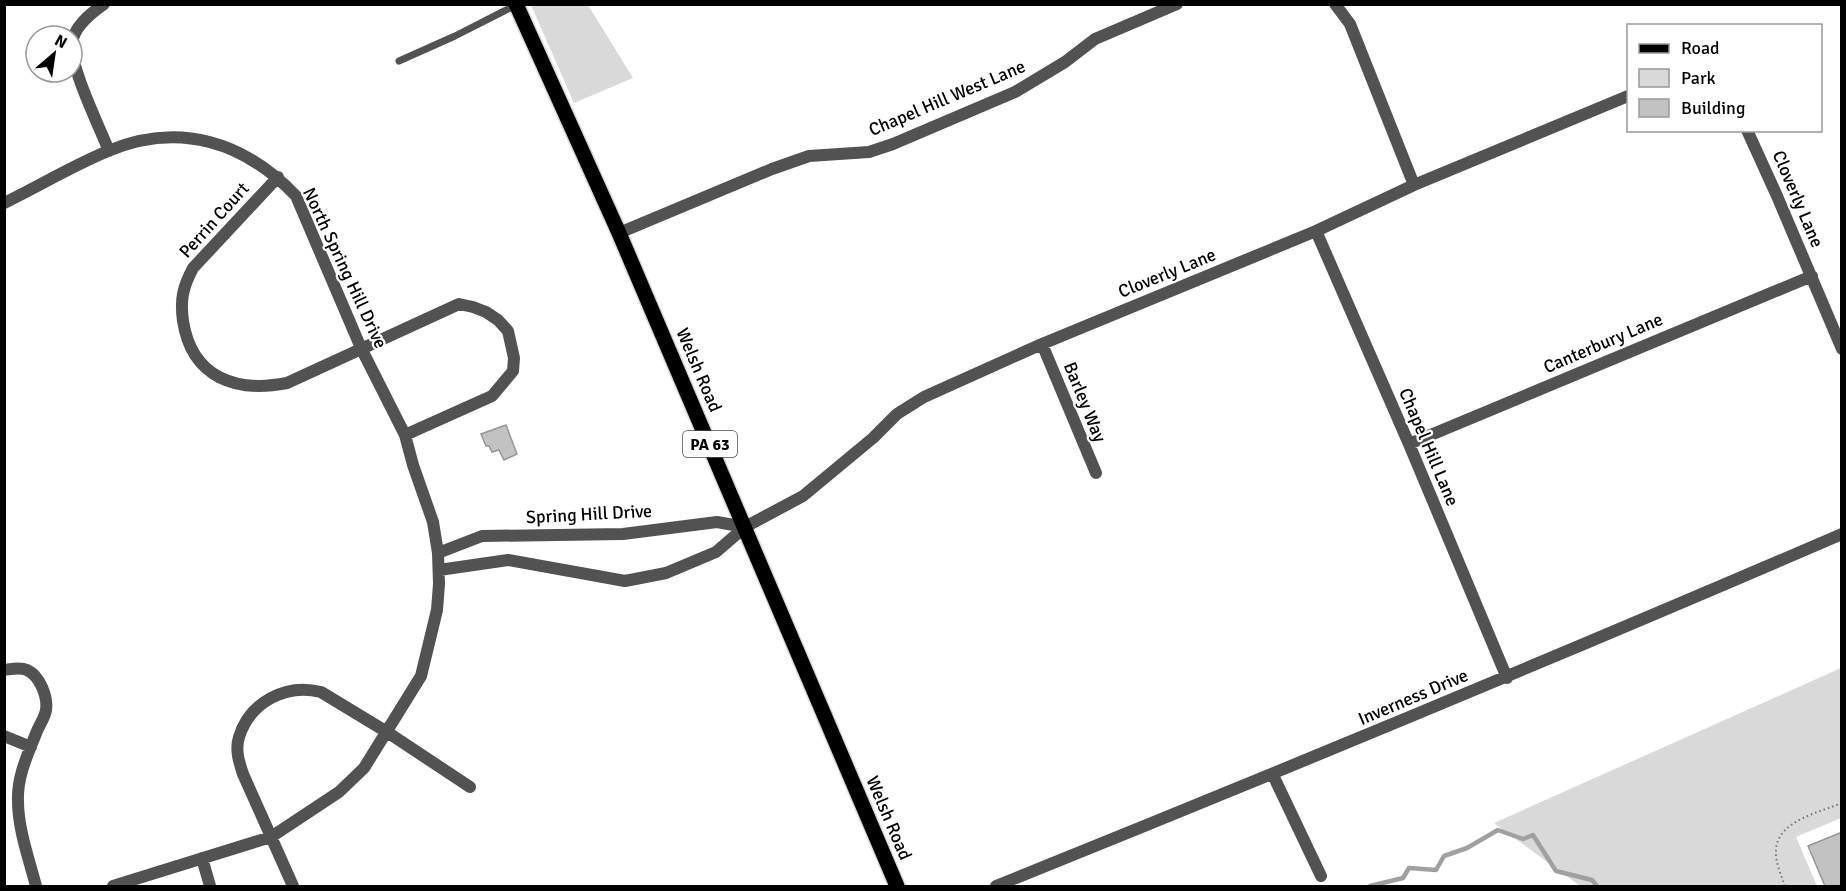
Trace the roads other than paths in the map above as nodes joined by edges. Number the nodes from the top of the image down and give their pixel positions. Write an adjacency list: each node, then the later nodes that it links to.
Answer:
1 (104, 4): 8 (street)
2 (1176, 4): 13 (street, Chapel Hill West Lane)
3 (1335, 4): 10 (street)
4 (516, 5): 5 (lane); 13 (main road, Welsh Road / PA 63)
5 (399, 61)
6 (1627, 97): 10 (street, Cloverly Lane)
7 (1748, 132): 14 (street, Cloverly Lane)
8 (109, 151): 9 (street, North Spring Hill Drive); 11 (street, North Spring Hill Drive)
9 (278, 177): 16 (street, North Spring Hill Drive); 16 (street, Perrin Court)
10 (1414, 185): 12 (street, Cloverly Lane)
11 (4, 203)
12 (1316, 231): 15 (street, Cloverly Lane); 19 (street, Chapel Hill Lane)
13 (619, 233): 21 (main road, Welsh Road / PA 63)
14 (1812, 276): 17 (street, Cloverly Lane); 19 (street, Canterbury Lane)
15 (1042, 344): 20 (street, Barley Way); 21 (street, Cloverly Lane)
16 (361, 348): 18 (street, North Spring Hill Drive); 18 (street, Perrin Court)
17 (1842, 349)
18 (405, 435): 23 (street, North Spring Hill Drive)
19 (1409, 444): 26 (street, Chapel Hill Lane)
20 (1096, 474)
21 (745, 527): 23 (street, Spring Hill Drive); 24 (street); 39 (main road, Welsh Road / PA 63)
22 (1842, 534): 26 (street, Inverness Drive)
23 (438, 553): 24 (street, North Spring Hill Drive)
24 (439, 570): 27 (street, North Spring Hill Drive)
25 (4, 670): 29 (street)
26 (1507, 678): 30 (street, Inverness Drive)
27 (387, 732): 31 (street); 32 (street, North Spring Hill Drive); 32 (street)
28 (4, 736): 29 (street)
29 (30, 747): 35 (street)
30 (1273, 775): 34 (street); 40 (street, Inverness Drive)
31 (470, 787)
32 (271, 837): 33 (street, North Spring Hill Drive); 38 (street)
33 (202, 858): 36 (street, North Spring Hill Drive); 37 (street)
34 (1321, 876)
35 (36, 886)
36 (112, 886)
37 (210, 886)
38 (293, 886)
39 (897, 886)
40 (996, 886)

